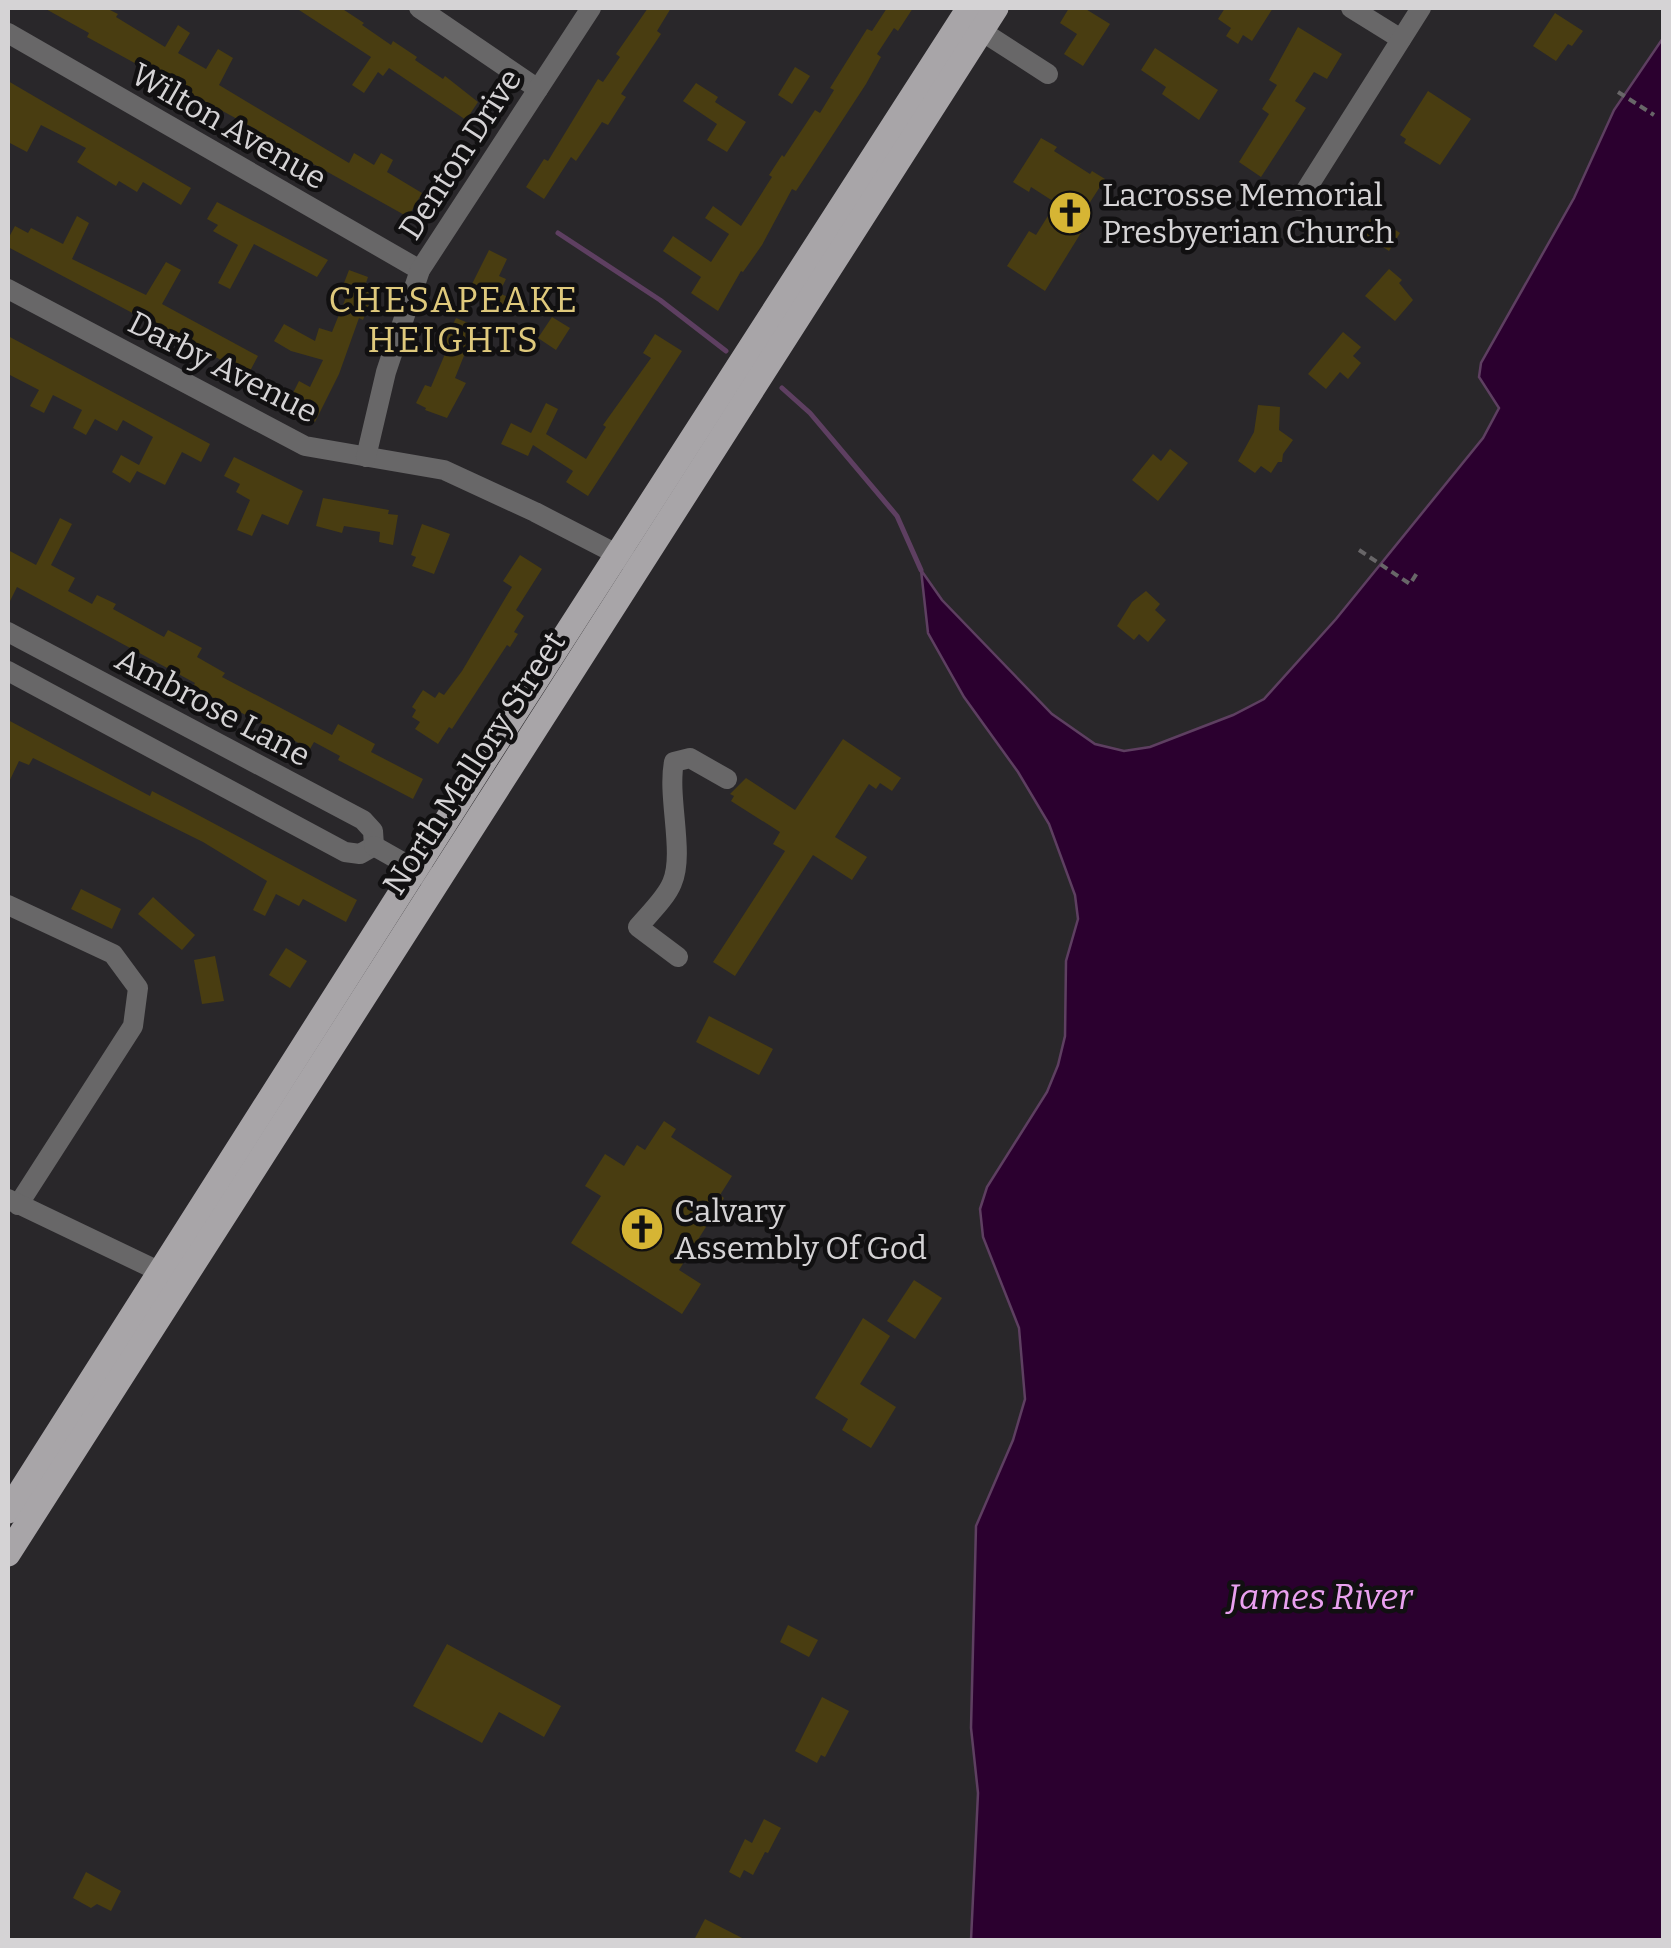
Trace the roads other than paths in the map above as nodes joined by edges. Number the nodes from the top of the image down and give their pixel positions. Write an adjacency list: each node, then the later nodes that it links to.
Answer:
1 (419, 8): 10 (street)
2 (592, 8): 10 (street, Denton Drive)
3 (996, 8): 6 (main road, North Mallory Street)
4 (1351, 8): 8 (street)
5 (1421, 8): 8 (street)
6 (971, 19): 9 (street); 15 (main road, North Mallory Street)
7 (8, 34): 12 (street, Wilton Avenue)
8 (1400, 39): 11 (street)
9 (1048, 74)
10 (538, 89): 12 (street, Denton Drive)
11 (1299, 201)
12 (420, 270): 14 (street, Denton Drive)
13 (8, 288): 14 (street, Darby Avenue)
14 (366, 457): 15 (street, Darby Avenue)
15 (628, 560): 22 (main road, North Mallory Street)
16 (8, 632): 18 (street, Ambrose Lane)
17 (8, 671): 20 (street, Ambrose Lane)
18 (238, 754): 20 (street); 21 (street, Ambrose Lane)
19 (727, 779): 24 (street)
20 (222, 786): 21 (street, Ambrose Lane)
21 (374, 846): 22 (street, Ambrose Lane)
22 (426, 876): 26 (main road, North Mallory Street)
23 (8, 905): 25 (street)
24 (678, 957)
25 (13, 1202): 26 (street)
26 (171, 1277): 27 (main road, North Mallory Street); 28 (main road, North Mallory Street)
27 (8, 1511)
28 (8, 1554)

